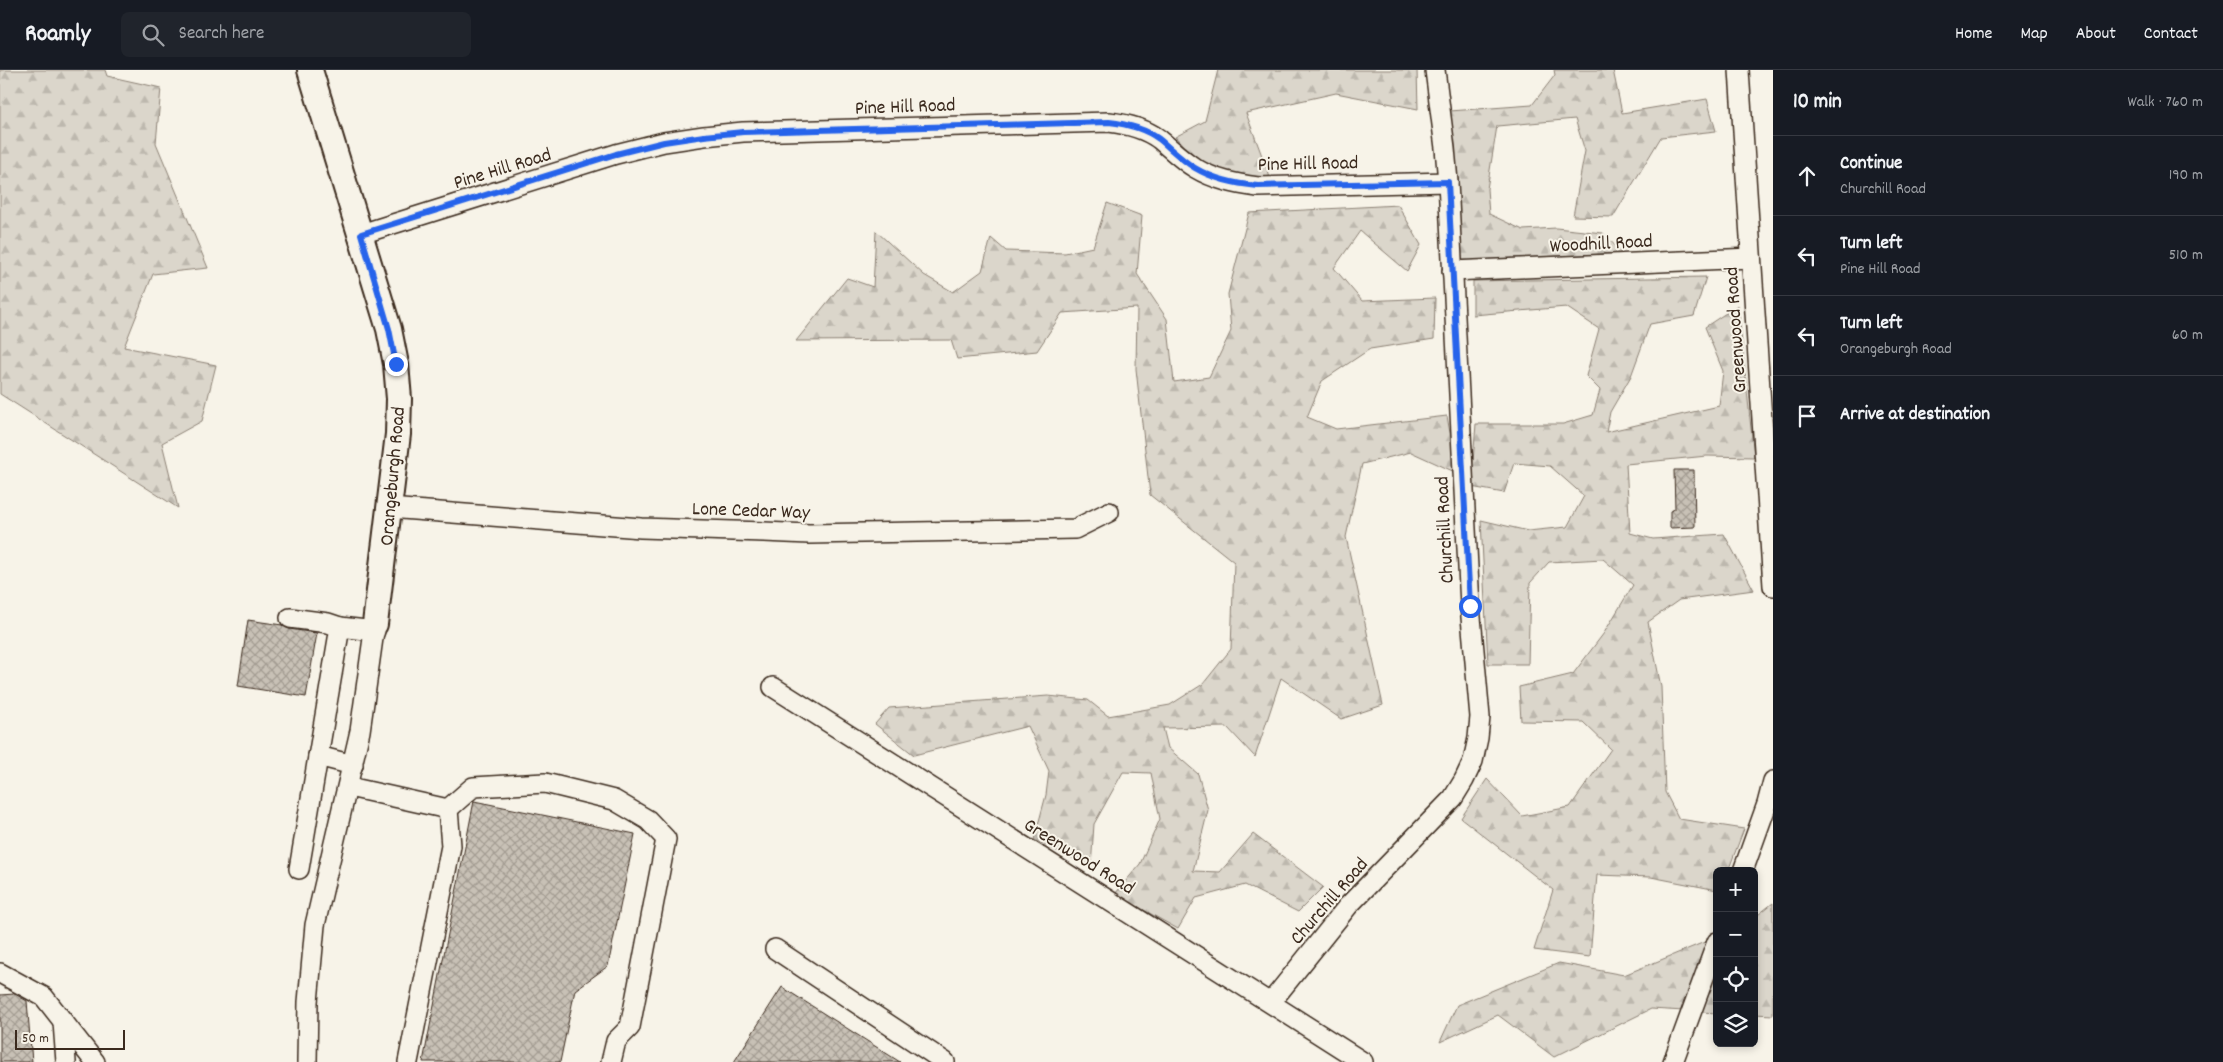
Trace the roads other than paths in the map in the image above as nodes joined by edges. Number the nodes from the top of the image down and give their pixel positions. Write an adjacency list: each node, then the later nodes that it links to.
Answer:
1 (310, 70): 5 (main road, Orangeburgh Road)
2 (1435, 70): 4 (street, Churchill Road)
3 (1739, 70): 6 (street, Greenwood Road)
4 (1448, 182): 5 (street, Pine Hill Road); 7 (street, Churchill Road)
5 (361, 234): 8 (main road, Orangeburgh Road)
6 (1751, 258): 7 (street, Woodhill Road); 10 (street, Greenwood Road)
7 (1452, 271): 25 (street, Churchill Road)
8 (389, 508): 9 (street, Lone Cedar Way); 13 (main road, Orangeburgh Road)
9 (1109, 512)
10 (1773, 586)
11 (290, 618): 12 (street)
12 (340, 627): 13 (street); 15 (street)
13 (375, 628): 16 (street)
14 (773, 687): 25 (street, Greenwood Road)
15 (318, 756): 16 (street); 21 (street)
16 (354, 765): 18 (street)
17 (1773, 781): 20 (street)
18 (349, 788): 19 (street); 29 (street)
19 (448, 809): 30 (street); 31 (street)
20 (1744, 867)
21 (299, 869)
22 (775, 949): 32 (street)
23 (1713, 953): 34 (street)
24 (0, 973): 26 (street)
25 (1271, 1002): 33 (street, Greenwood Road)
26 (63, 1022): 27 (street); 28 (street)
27 (66, 1062)
28 (95, 1062)
29 (307, 1062)
30 (408, 1062)
31 (612, 1062)
32 (945, 1062)
33 (1363, 1062)
34 (1673, 1062)

